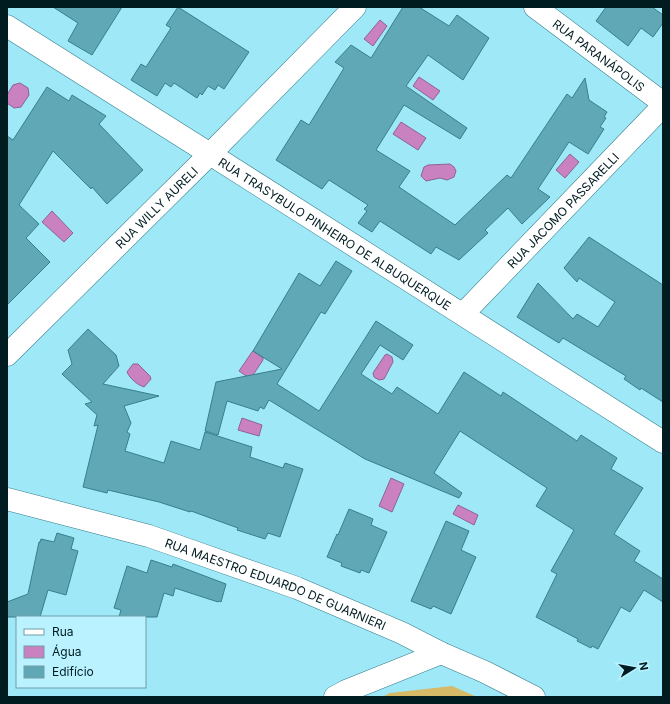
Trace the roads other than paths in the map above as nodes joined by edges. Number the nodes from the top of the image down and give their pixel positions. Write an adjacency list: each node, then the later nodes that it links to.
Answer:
1 (355, 7): 5 (street, RUA WILLY AURELI)
2 (535, 7): 4 (street, RUA PARANÁPOLIS)
3 (7, 26): 5 (street, RUA TRASYBULO PINHEIRO DE ALBUQUERQUE)
4 (663, 105): 6 (street, RUA JACOMO PASSARELLI)
5 (210, 154): 6 (street, RUA TRASYBULO PINHEIRO DE ALBUQUERQUE); 7 (street, RUA WILLY AURELI)
6 (463, 314): 8 (street, RUA TRASYBULO PINHEIRO DE ALBUQUERQUE)
7 (7, 356)
8 (663, 442)
9 (7, 499): 10 (street, RUA MAESTRO EDUARDO DE GUARNIERI)
10 (441, 653): 11 (street); 12 (street, RUA MAESTRO EDUARDO DE GUARNIERI)
11 (335, 697)
12 (534, 697)

